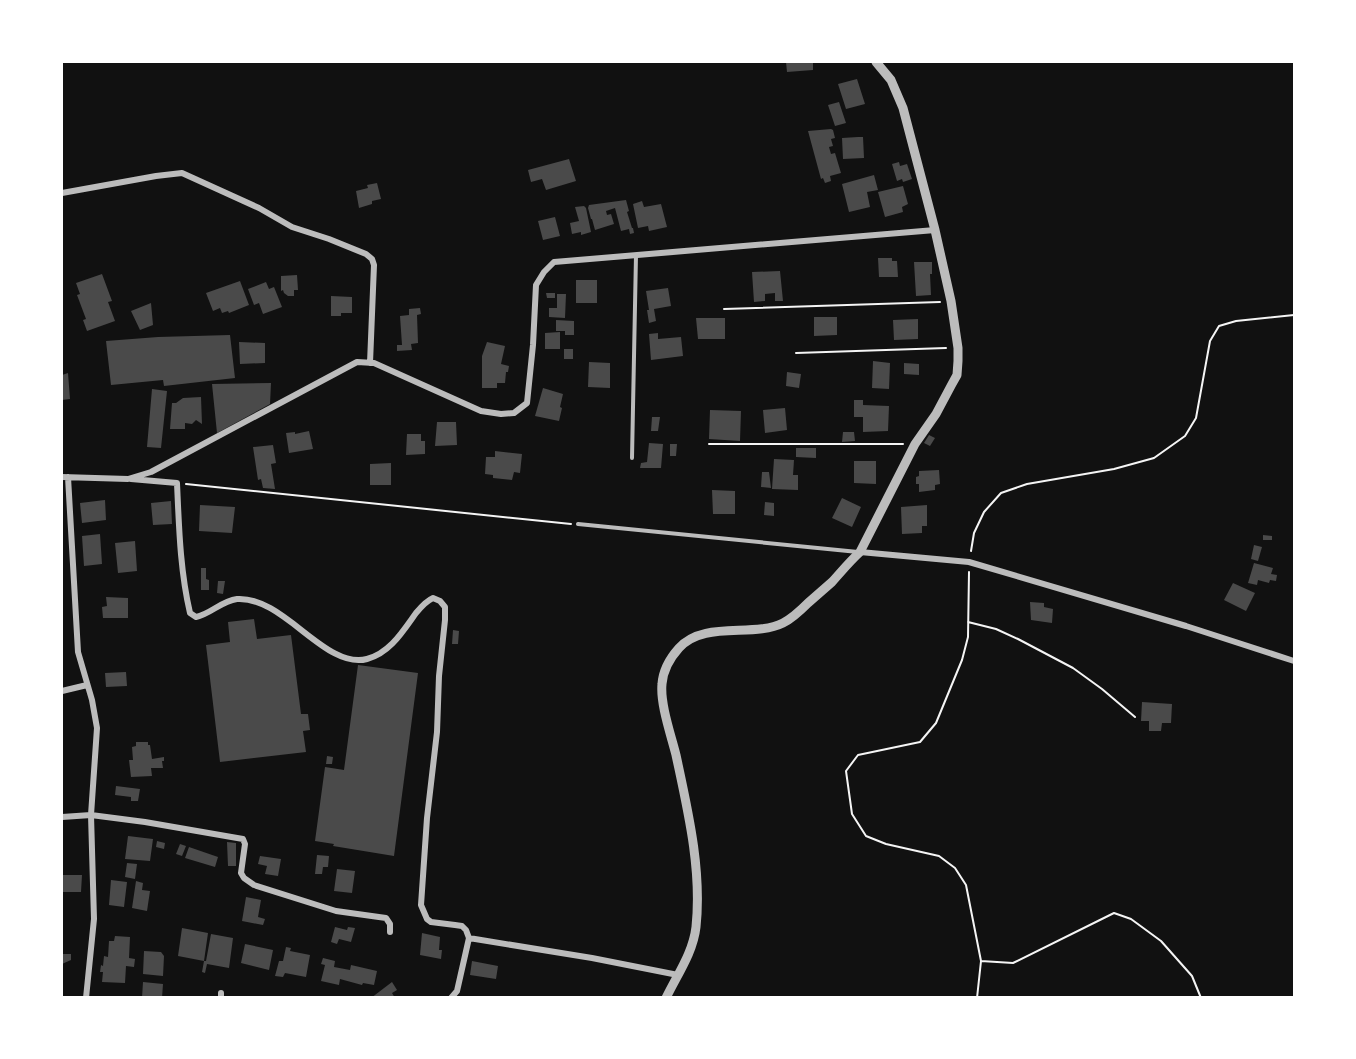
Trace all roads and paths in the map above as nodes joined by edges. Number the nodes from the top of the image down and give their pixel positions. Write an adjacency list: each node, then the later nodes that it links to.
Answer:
1 (876, 62): 3 (street)
2 (62, 194): 10 (street)
3 (935, 230): 4 (street); 5 (street)
4 (636, 255): 10 (street); 13 (lane)
5 (951, 301): 6 (path); 8 (street)
6 (724, 309)
7 (1294, 315): 19 (path)
8 (958, 348): 9 (path); 12 (street)
9 (796, 353)
10 (370, 363): 15 (street)
11 (709, 444): 12 (path)
12 (915, 444): 18 (street)
13 (632, 458)
14 (64, 477): 15 (street); 22 (street)
15 (128, 479): 16 (street)
16 (177, 483): 17 (path); 28 (street)
17 (578, 524): 18 (lane)
18 (860, 552): 19 (street); 30 (street)
19 (969, 562): 20 (path); 21 (street)
20 (968, 622): 24 (path); 29 (path)
21 (1294, 661)
22 (87, 685): 23 (street); 25 (street)
23 (62, 692)
24 (1135, 717)
25 (91, 815): 26 (street); 27 (street); 31 (street)
26 (62, 817)
27 (390, 932)
28 (469, 938): 30 (street); 32 (street)
29 (981, 961): 34 (path); 35 (path)
30 (678, 975): 33 (street)
31 (86, 998)
32 (451, 998)
33 (666, 998)
34 (977, 998)
35 (1200, 998)

